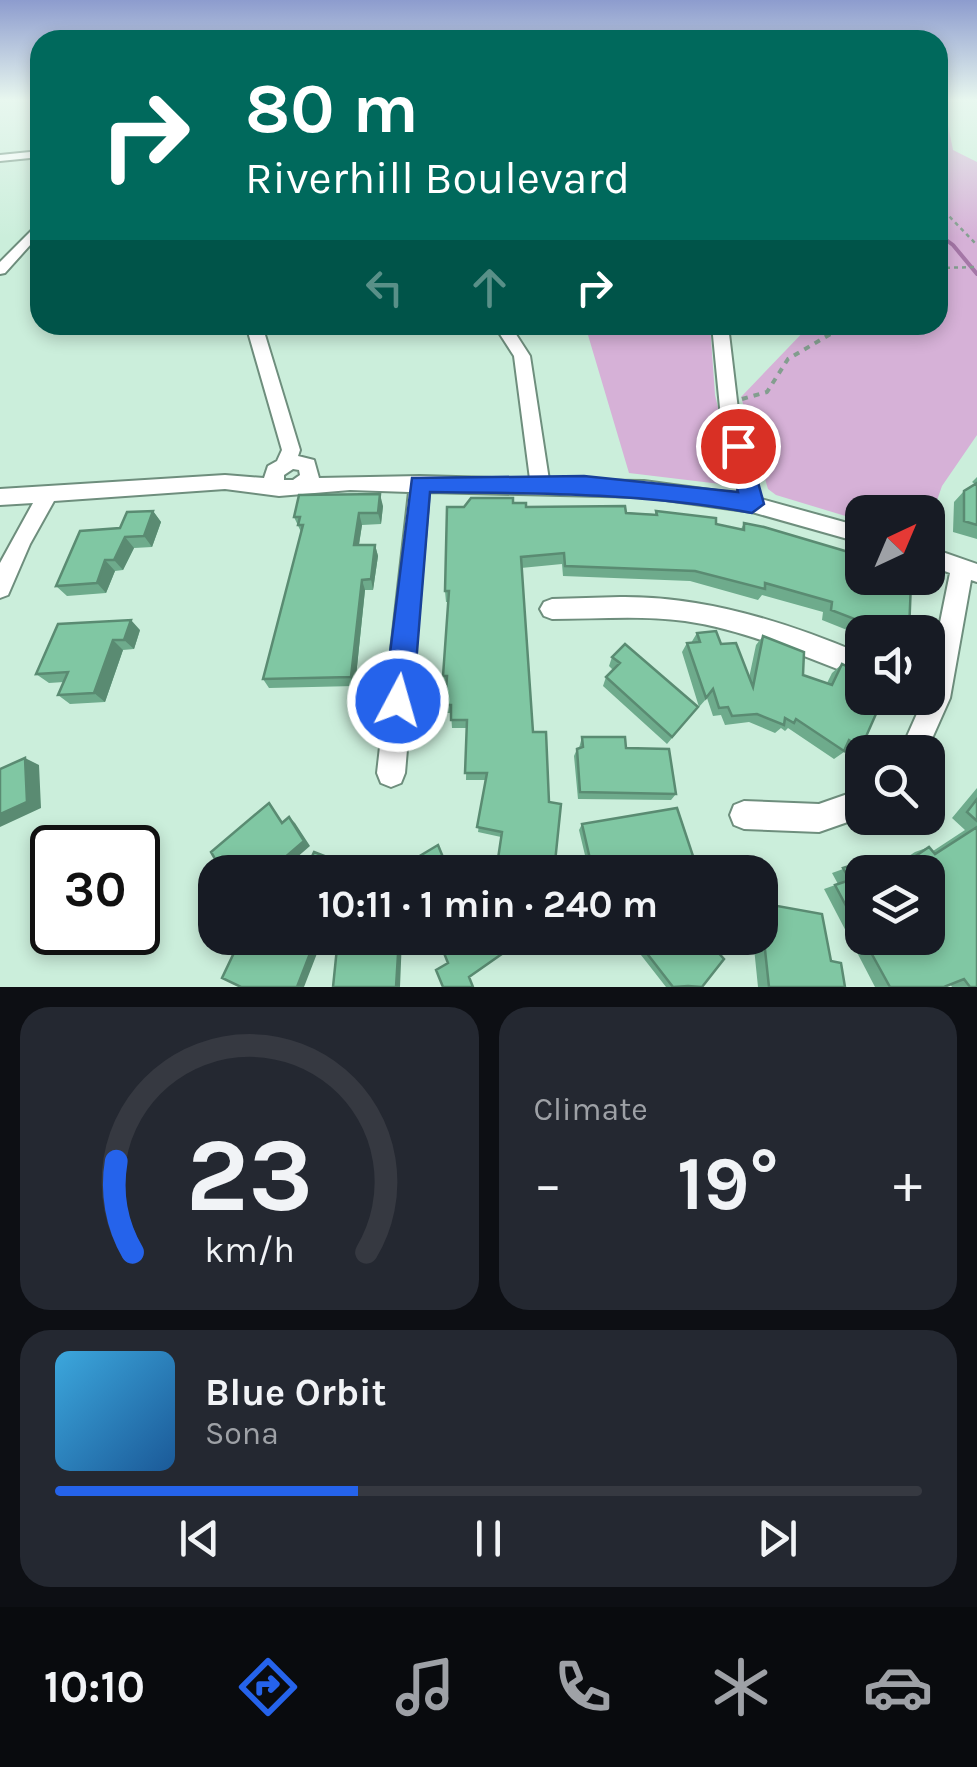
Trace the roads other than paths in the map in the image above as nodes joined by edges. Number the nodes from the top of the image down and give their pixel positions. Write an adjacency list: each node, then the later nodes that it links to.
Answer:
1 (30, 155): 2 (street)
2 (0, 158)
3 (30, 237): 4 (street)
4 (0, 270)
5 (257, 335): 8 (street)
6 (508, 335): 13 (street)
7 (721, 335): 16 (street)
8 (287, 436): 9 (street); 10 (street)
9 (309, 468): 10 (street); 11 (street)
10 (284, 477): 11 (street); 14 (street)
11 (350, 483): 12 (street)
12 (420, 484): 13 (street); 24 (street)
13 (540, 484): 16 (street)
14 (48, 494): 15 (street); 20 (street)
15 (0, 497)
16 (752, 504): 17 (street)
17 (845, 530)
18 (945, 562): 19 (street)
19 (969, 571): 22 (street)
20 (0, 588)
21 (552, 610): 23 (street)
22 (945, 652)
23 (845, 659)
24 (391, 773)
25 (845, 809): 26 (street)
26 (744, 815)

